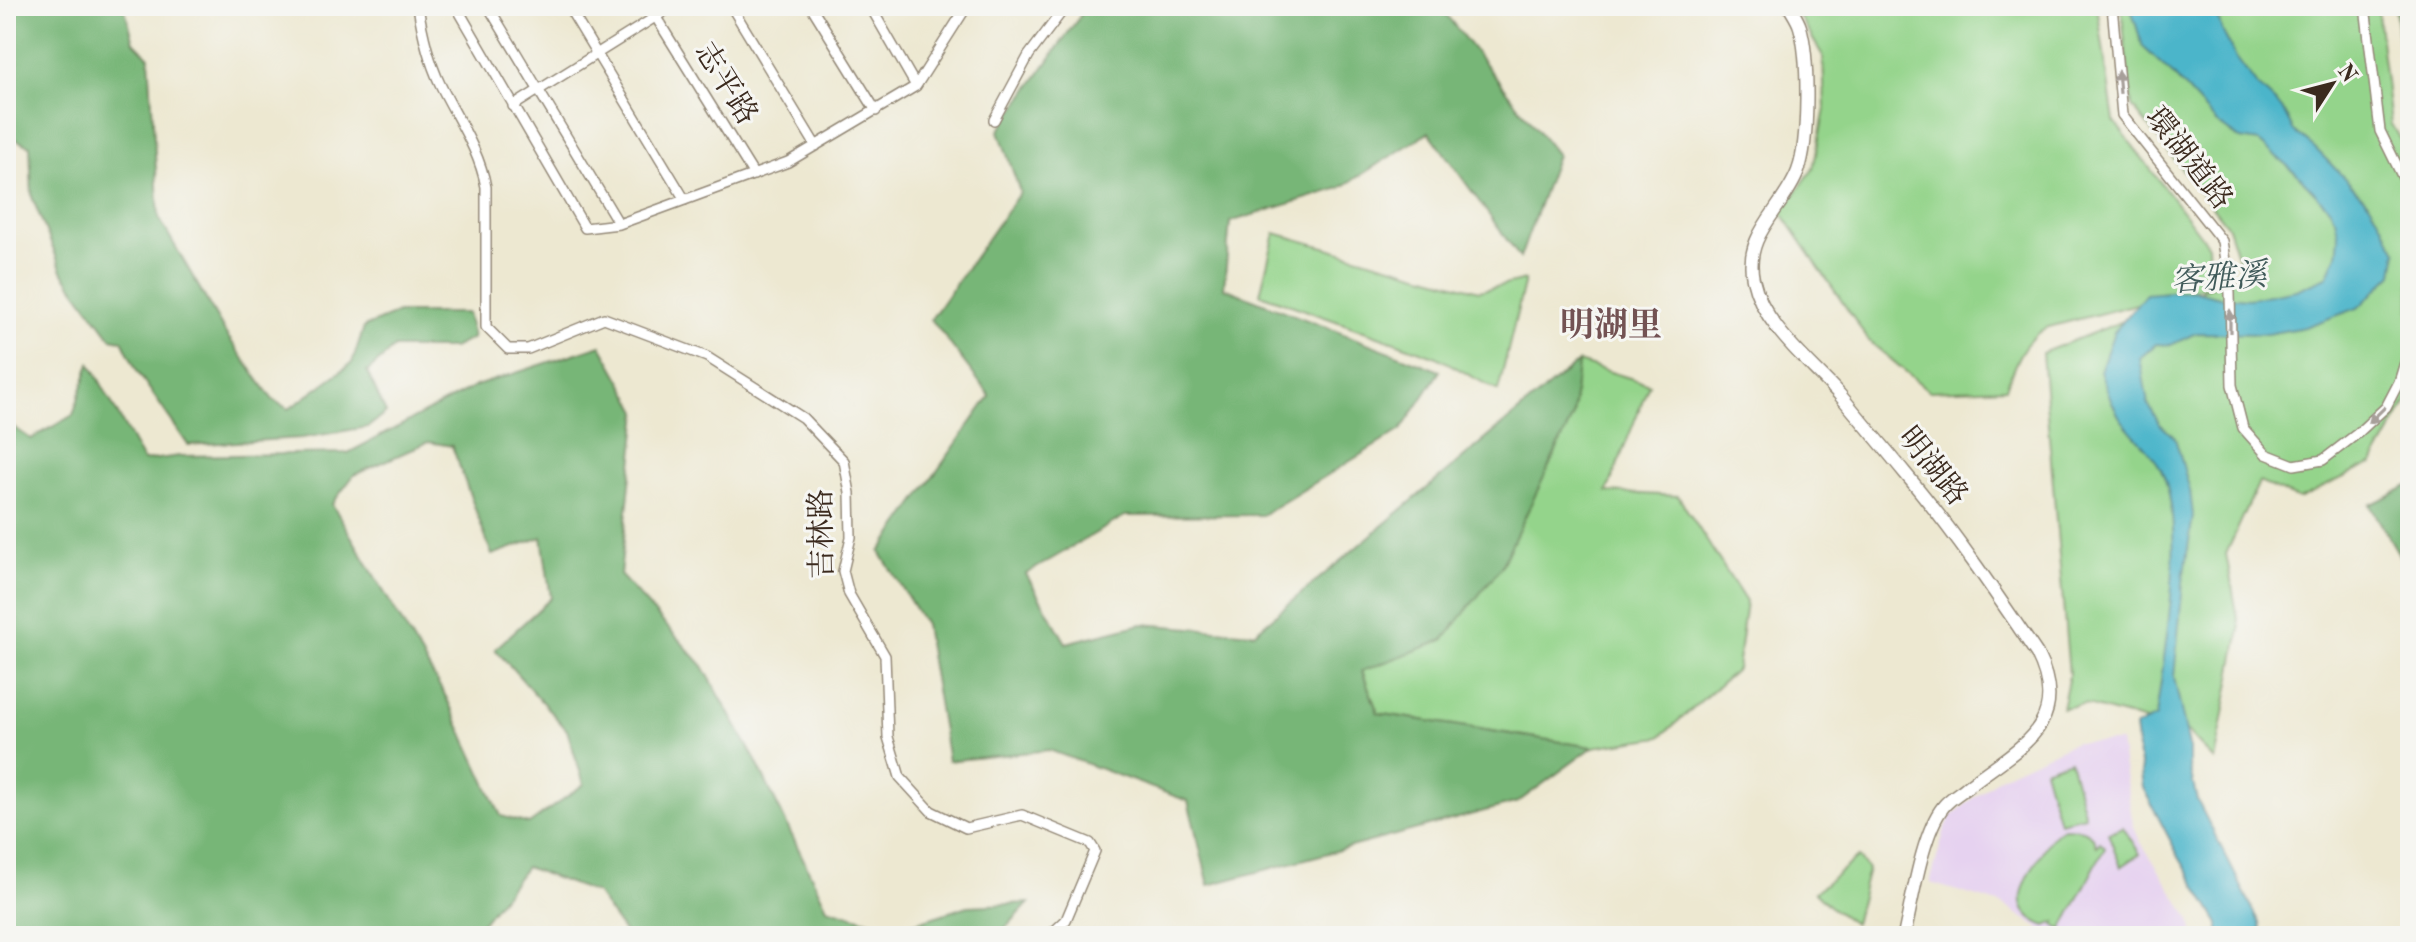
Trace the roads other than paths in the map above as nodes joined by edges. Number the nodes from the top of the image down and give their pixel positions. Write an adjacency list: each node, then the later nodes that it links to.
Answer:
1 (418, 6): 28 (street, 吉林路)
2 (456, 6): 19 (street)
3 (488, 6): 18 (street)
4 (568, 6): 16 (street)
5 (649, 6): 15 (street, 志平路)
6 (673, 6): 15 (street)
7 (731, 6): 22 (street, 志平路)
8 (811, 6): 20 (street)
9 (870, 6): 17 (street)
10 (967, 6): 17 (street)
11 (1066, 6): 21 (street)
12 (1789, 6): 29 (street, 明湖路)
13 (2112, 6): 27 (street, 環湖道路, one-way to 13)
14 (2365, 6): 24 (street)
15 (656, 17): 16 (street); 23 (street, 志平路)
16 (597, 54): 18 (street); 25 (street)
17 (916, 86): 20 (street)
18 (539, 90): 19 (street); 26 (street)
19 (513, 106): 26 (street)
20 (876, 111): 22 (street)
21 (994, 120)
22 (816, 146): 23 (street)
23 (754, 175): 25 (street)
24 (2410, 192)
25 (685, 200): 26 (street)
26 (619, 224)
27 (2410, 346)
28 (1049, 936)
29 (1904, 936)

